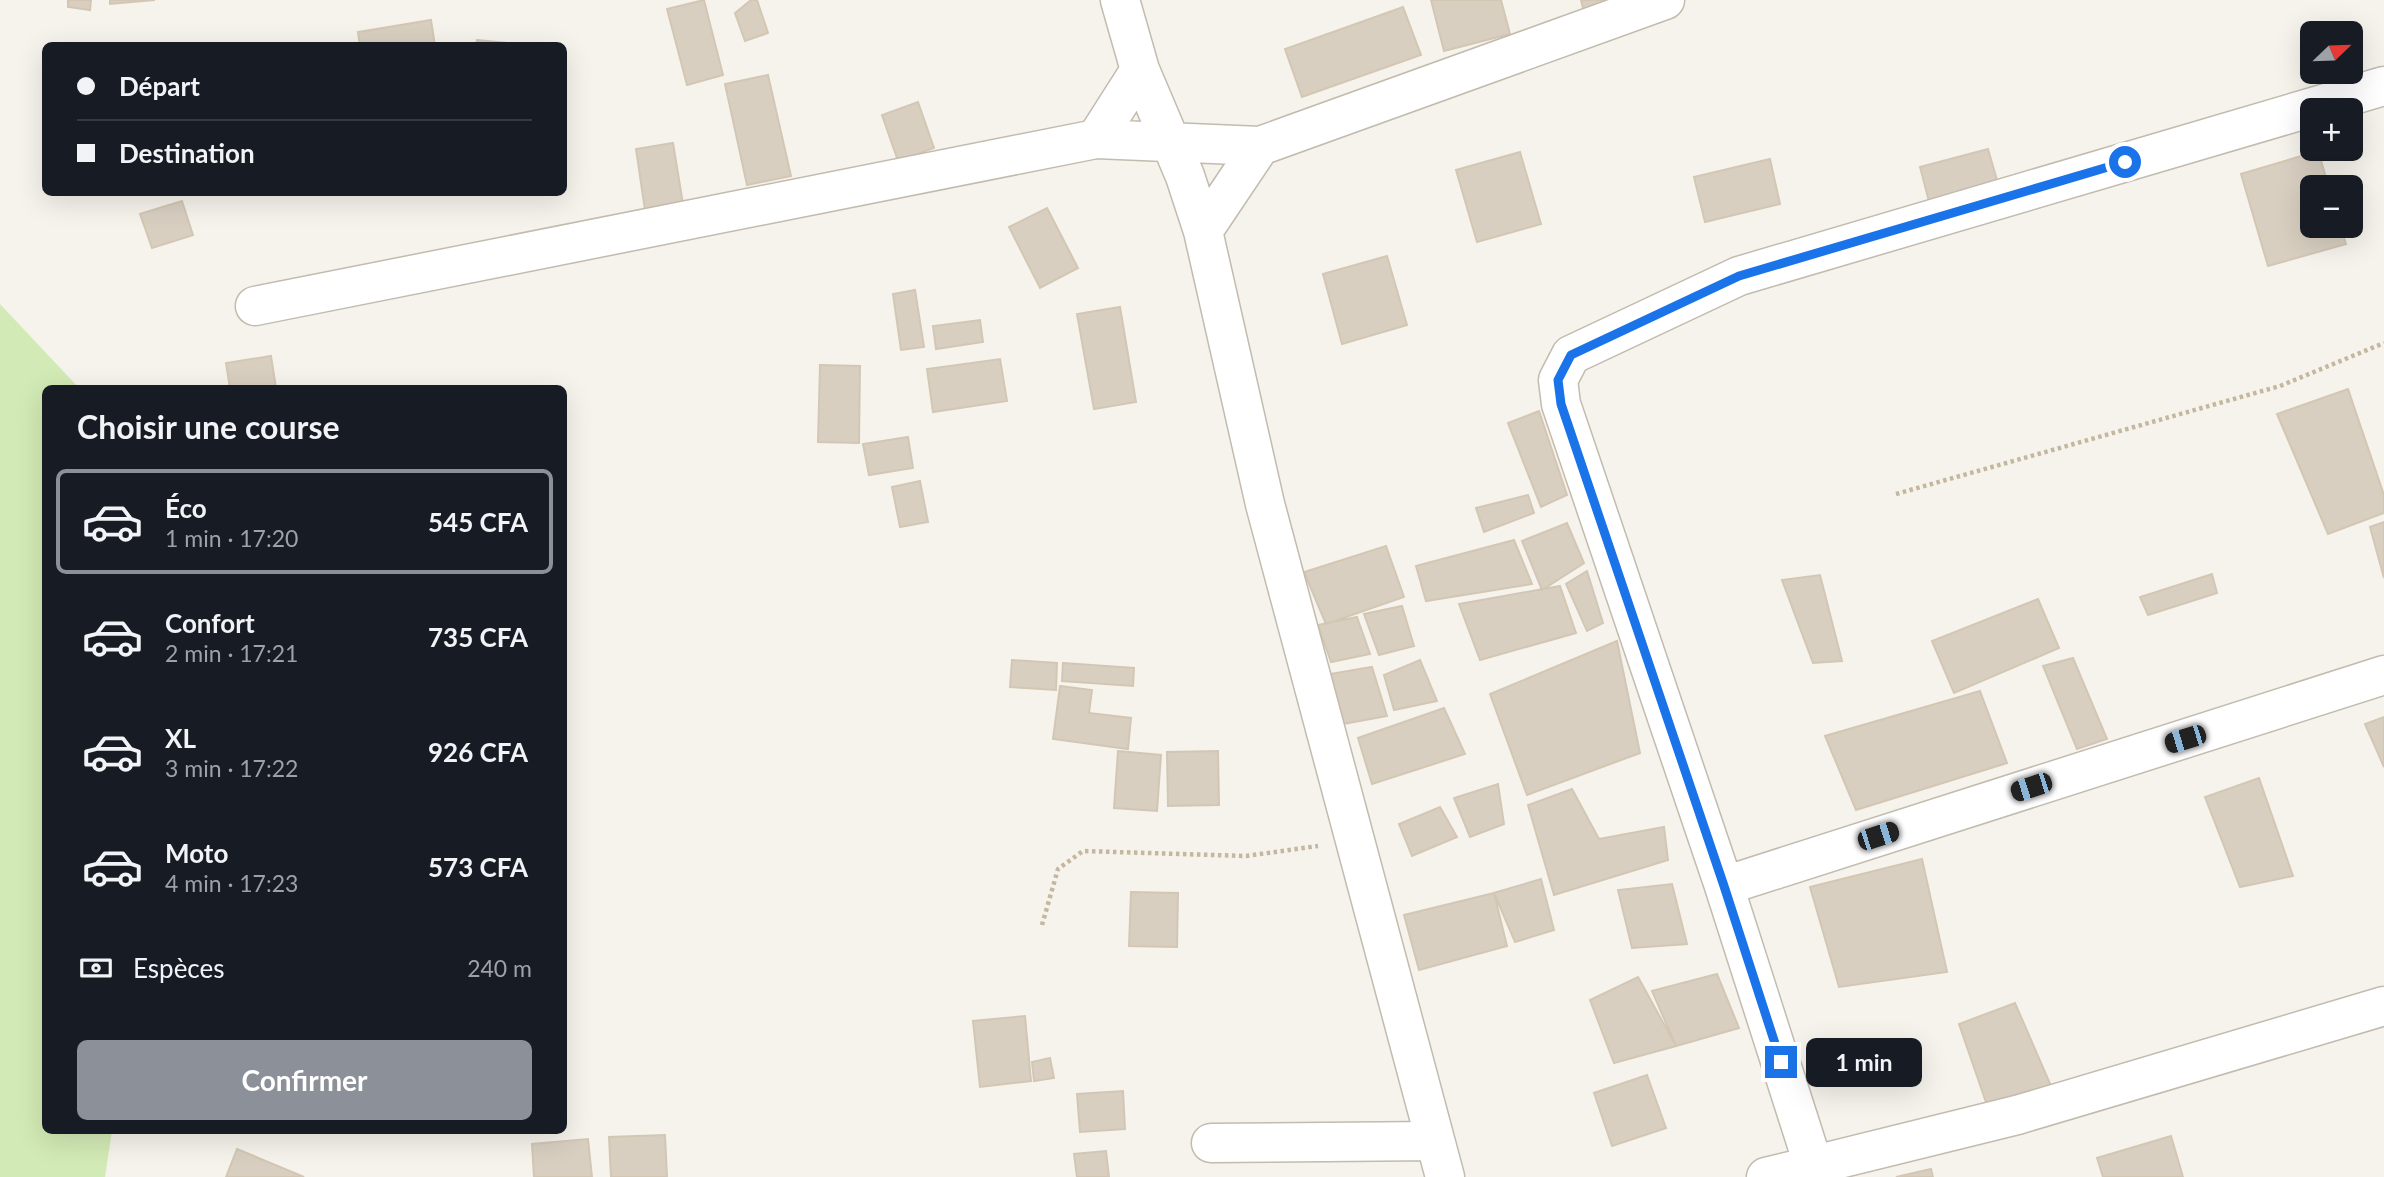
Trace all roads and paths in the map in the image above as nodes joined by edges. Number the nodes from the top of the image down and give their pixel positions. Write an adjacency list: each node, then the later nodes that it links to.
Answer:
1 (1119, 0): 3 (street)
2 (1665, 0): 7 (street)
3 (1140, 70): 5 (street); 6 (street)
4 (2384, 86): 14 (street)
5 (1097, 139): 6 (street); 9 (street)
6 (1170, 142): 7 (street); 8 (street)
7 (1259, 146): 8 (street)
8 (1203, 231): 13 (street)
9 (255, 306)
10 (2384, 343): 11 (path)
11 (1896, 494)
12 (2384, 675): 14 (street)
13 (1355, 840): 15 (path); 17 (street)
14 (1724, 886): 19 (street)
15 (1042, 925)
16 (2384, 1006): 19 (street)
17 (1434, 1140): 18 (street); 20 (street)
18 (1211, 1143)
19 (1813, 1164): 21 (street)
20 (1445, 1177)
21 (1766, 1177)

